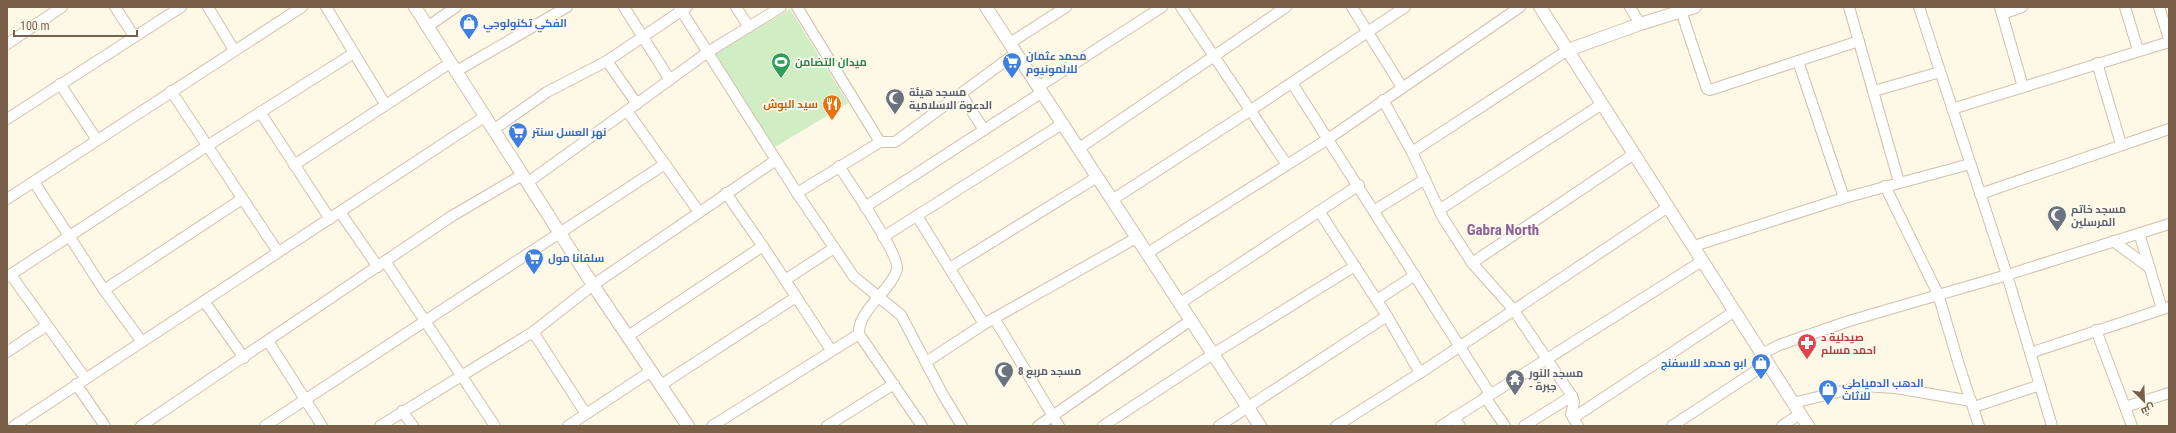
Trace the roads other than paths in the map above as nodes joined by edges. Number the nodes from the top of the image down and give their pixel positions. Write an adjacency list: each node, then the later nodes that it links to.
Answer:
1 (62, 7): 42 (street)
2 (115, 7): 37 (street)
3 (181, 7): 37 (street)
4 (208, 7): 44 (street)
5 (302, 7): 44 (street)
6 (326, 7): 48 (street)
7 (415, 7): 34 (street)
8 (456, 7): 34 (street)
9 (567, 7): 53 (street)
10 (624, 7): 38 (street)
11 (736, 7): 35 (street)
12 (781, 7): 35 (street)
13 (797, 7): 80 (street)
14 (987, 7): 43 (street)
15 (1066, 7): 43 (street)
16 (1162, 7): 60 (street)
17 (1181, 7): 49 (street)
18 (1286, 7): 49 (street)
19 (1352, 7): 36 (street)
20 (1405, 7): 36 (street)
21 (1520, 7): 58 (street)
22 (1540, 7): 45 (street)
23 (1630, 7): 33 (street)
24 (1695, 7): 32 (street)
25 (1849, 7): 40 (street)
26 (1920, 7): 54 (street)
27 (2022, 7): 31 (street)
28 (2125, 7): 46 (street)
29 (2159, 7): 39 (street)
30 (683, 8): 38 (street); 47 (street)
31 (2001, 10): 59 (street)
32 (1681, 11): 33 (street); 50 (street)
33 (1640, 24): 45 (street)
34 (427, 27): 53 (street)
35 (749, 27): 47 (street)
36 (1368, 32): 56 (street); 58 (street)
37 (134, 36): 57 (street)
38 (643, 38): 51 (street); 55 (street)
39 (2169, 38)
40 (1859, 42): 50 (street); 62 (street)
41 (2169, 42): 46 (street)
42 (7, 44)
43 (1013, 48): 60 (street); 63 (street)
44 (234, 50): 61 (street)
45 (1568, 50): 67 (street); 84 (street)
46 (2138, 50): 52 (street)
47 (708, 52): 55 (street); 86 (street)
48 (354, 53): 65 (street); 71 (street)
49 (1214, 55): 68 (street); 83 (street)
50 (1798, 61): 102 (street)
51 (607, 62): 66 (street); 76 (street)
52 (2097, 63): 59 (street); 81 (street)
53 (453, 67): 65 (street); 72 (street)
54 (1940, 72): 62 (street); 69 (street)
55 (670, 80): 66 (street)
56 (1292, 83): 68 (street); 78 (street)
57 (60, 84): 73 (street); 79 (street)
58 (1402, 87): 64 (street)
59 (2023, 87): 69 (street)
60 (1040, 90): 74 (street); 77 (street)
61 (171, 91): 79 (street); 82 (street)
62 (1874, 91): 96 (street)
63 (961, 94): 77 (street); 80 (street)
64 (1383, 100): 78 (street); 84 (street)
65 (385, 104): 89 (street)
66 (637, 104): 70 (street)
67 (1602, 104): 85 (street); 109 (street)
68 (1251, 110): 90 (street); 105 (street)
69 (1952, 110): 88 (street)
70 (627, 111): 87 (street); 93 (street)
71 (260, 112): 82 (street); 89 (street)
72 (484, 117): 76 (street); 111 (street)
73 (7, 119)
74 (1062, 124): 83 (street); 113 (street)
75 (2169, 129): 81 (street)
76 (493, 130): 93 (street)
77 (984, 130): 106 (street)
78 (1328, 139): 90 (street); 97 (street)
79 (97, 140): 95 (street)
80 (880, 142): 91 (street)
81 (2121, 144): 101 (street)
82 (207, 146): 104 (street); 119 (street)
83 (1078, 149): 92 (street)
84 (1412, 152): 94 (street)
85 (1634, 154): 107 (street); 128 (street)
86 (776, 160): 99 (street); 100 (street)
87 (665, 164): 112 (street); 116 (street)
88 (1970, 164): 96 (street); 101 (street)
89 (294, 165): 114 (street)
90 (1287, 165): 126 (street)
91 (840, 166): 99 (street); 106 (street)
92 (1097, 177): 105 (street); 131 (street)
93 (525, 179): 116 (street); 129 (street)
94 (1425, 180): 108 (street); 109 (street)
95 (34, 182): 103 (street); 119 (street)
96 (1899, 182): 98 (street)
97 (1359, 185): 108 (street); 110 (street)
98 (1885, 186): 102 (street); 139 (street)
99 (797, 193): 124 (street)
100 (726, 194): 112 (street); 122 (street)
101 (1980, 194): 134 (street)
102 (1844, 198): 123 (street)
103 (7, 199)
104 (242, 199): 125 (street); 138 (street)
105 (1112, 200): 120 (street)
106 (865, 207): 118 (street)
107 (1668, 207): 123 (street); 146 (street)
108 (1374, 210): 133 (street)
109 (1439, 210): 128 (street)
110 (1319, 211): 130 (street); 144 (street)
111 (340, 212): 114 (street); 129 (street)
112 (699, 212): 137 (street)
113 (917, 216): 118 (street); 131 (street)
114 (330, 219): 125 (street)
115 (2169, 224): 117 (street)
116 (560, 233): 137 (street); 150 (street)
117 (2140, 233): 121 (street); 132 (street)
118 (883, 236): 141 (street)
119 (69, 237): 135 (street); 138 (street)
120 (1136, 238): 126 (street); 149 (street)
121 (2113, 241): 132 (street); 134 (street)
122 (763, 246): 136 (street); 157 (street)
123 (1694, 246): 127 (street)
124 (834, 248): 136 (street); 141 (street)
125 (278, 252): 143 (street)
126 (1146, 254): 144 (street)
127 (1702, 261): 147 (street); 167 (street)
128 (1472, 263): 146 (street)
129 (381, 264): 150 (street); 159 (street)
130 (1355, 266): 142 (street); 164 (street)
131 (950, 268): 152 (street)
132 (2150, 268): 145 (street)
133 (1415, 275): 142 (street); 160 (street)
134 (2007, 275): 139 (street); 163 (street)
135 (9, 276): 153 (street)
136 (785, 280): 140 (street)
137 (593, 285): 155 (street); 157 (street)
138 (104, 290): 158 (street)
139 (1938, 294): 166 (street); 180 (street)
140 (796, 297): 161 (street); 174 (street)
141 (878, 297): 156 (street); 168 (street)
142 (1377, 300): 148 (street)
143 (204, 301): 158 (street); 165 (street)
144 (1179, 304): 151 (street)
145 (2166, 308): 154 (street)
146 (1514, 309): 160 (street); 167 (street)
147 (1735, 311): 166 (street); 188 (street)
148 (1387, 316): 170 (street); 181 (street)
149 (994, 318): 152 (street); 186 (street)
150 (425, 320): 171 (street); 179 (street)
151 (1191, 320): 164 (street); 186 (street)
152 (984, 324): 168 (street)
153 (46, 326): 162 (street); 172 (street)
154 (2096, 330): 163 (street); 182 (street)
155 (533, 332): 171 (street); 185 (street)
156 (859, 334): 161 (street); 173 (street)
157 (628, 336): 169 (street)
158 (142, 342): 172 (street)
159 (268, 342): 165 (street); 179 (street)
160 (1459, 346): 170 (street); 177 (street)
161 (831, 350): 200 (street)
162 (7, 352)
163 (2030, 353): 175 (street)
164 (1213, 354): 181 (street); 206 (street)
165 (244, 358): 192 (street)
166 (1765, 358): 183 (street); 213 (street)
167 (1547, 360): 177 (street); 178 (street)
168 (926, 362): 203 (street)
169 (651, 371): 174 (street); 185 (street)
170 (1420, 373): 209 (street)
171 (462, 376): 184 (street); 197 (street)
172 (80, 381): 190 (street); 191 (street)
173 (894, 384): 201 (street); 202 (street)
174 (661, 385): 199 (street)
175 (2040, 385): 180 (street); 217 (street)
176 (2169, 394): 182 (street)
177 (1488, 396): 187 (street); 212 (street)
178 (1572, 396): 188 (street); 189 (street)
179 (305, 399): 193 (street); 194 (street)
180 (1972, 404): 183 (street); 216 (street)
181 (1248, 407): 207 (street); 208 (street)
182 (2125, 407): 218 (street)
183 (1797, 408): 214 (street); 215 (street)
184 (402, 410): 195 (street); 196 (street)
185 (586, 414): 198 (street)
186 (1054, 415): 204 (street); 205 (street)
187 (1454, 417): 210 (street); 211 (street)
188 (1575, 422)
189 (1526, 425)
190 (14, 426)
191 (105, 426)
192 (141, 426)
193 (265, 426)
194 (322, 426)
195 (380, 426)
196 (412, 426)
197 (495, 426)
198 (568, 426)
199 (687, 426)
200 (712, 426)
201 (827, 426)
202 (922, 426)
203 (962, 426)
204 (1038, 426)
205 (1059, 426)
206 (1103, 426)
207 (1219, 426)
208 (1260, 426)
209 (1336, 426)
210 (1441, 426)
211 (1460, 426)
212 (1505, 426)
213 (1672, 426)
214 (1782, 426)
215 (1808, 426)
216 (1979, 426)
217 (2052, 426)
218 (2132, 426)

